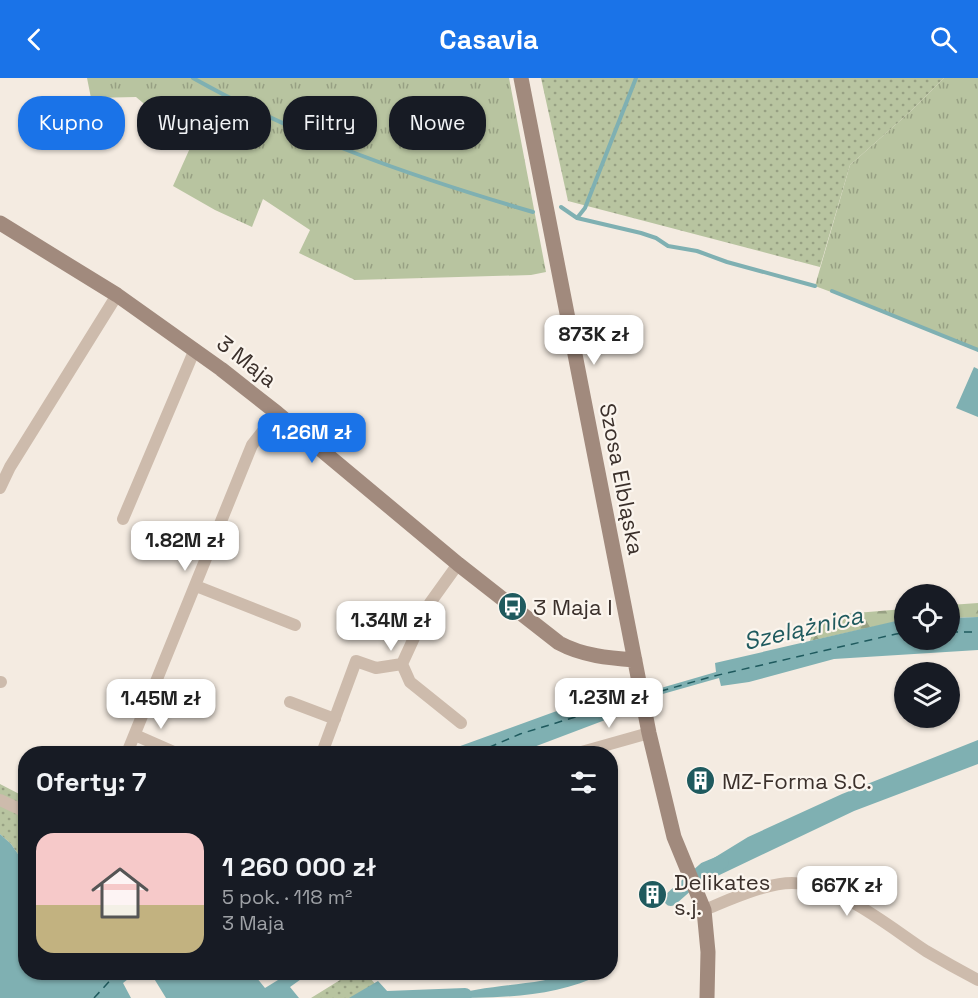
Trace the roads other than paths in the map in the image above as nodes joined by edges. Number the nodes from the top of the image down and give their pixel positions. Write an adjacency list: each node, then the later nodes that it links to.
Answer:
1 (521, 78): 12 (main road, Szosa Elbląska)
2 (0, 223): 3 (main road, 3 Maja)
3 (117, 295): 4 (main road, 3 Maja); 6 (street)
4 (195, 349): 5 (main road, 3 Maja); 7 (street)
5 (277, 413): 8 (main road, 3 Maja); 9 (street)
6 (0, 488)
7 (123, 519)
8 (458, 564): 11 (street); 12 (main road, 3 Maja)
9 (196, 586): 10 (street); 17 (street)
10 (295, 625)
11 (402, 664): 14 (street); 15 (street)
12 (636, 668): 16 (main road, Szosa Elbląska)
13 (290, 702): 14 (street)
14 (335, 719): 20 (street)
15 (461, 723)
16 (648, 729): 21 (street); 24 (main road, Szosa Elbląska)
17 (135, 735): 18 (street); 19 (street)
18 (130, 746)
19 (160, 746)
20 (325, 746)
21 (598, 746)
22 (0, 800): 23 (street)
23 (18, 808)
24 (704, 910): 25 (street); 26 (main road, Szosa Elbląska)
25 (978, 980)
26 (707, 998)

